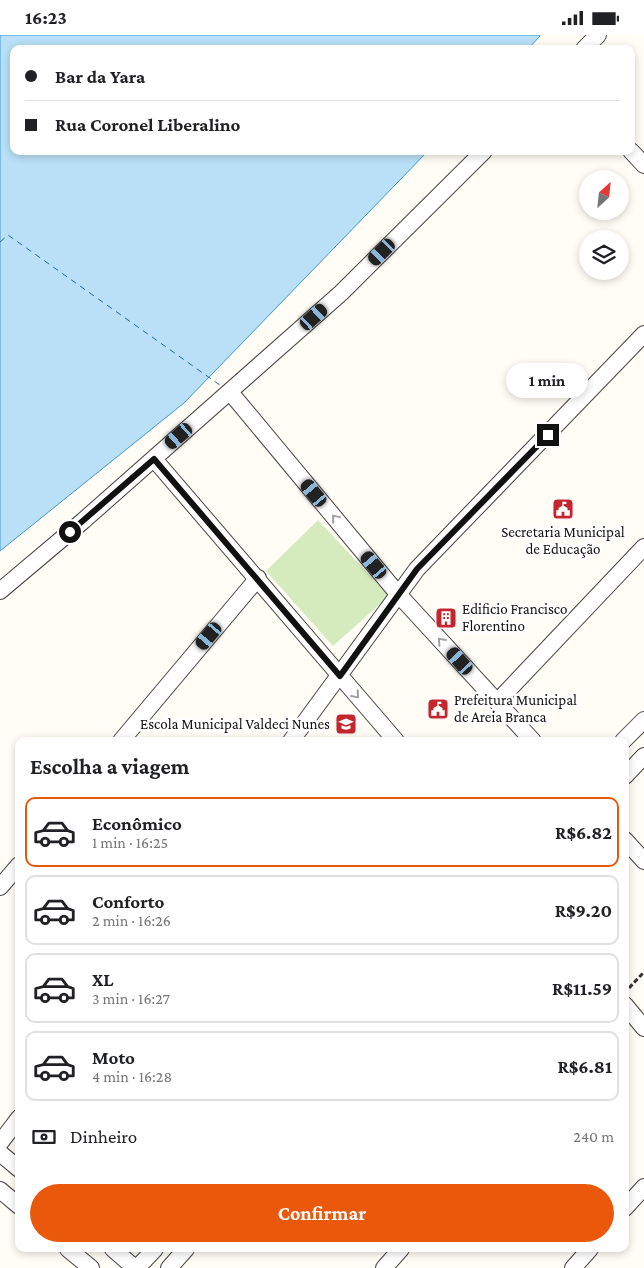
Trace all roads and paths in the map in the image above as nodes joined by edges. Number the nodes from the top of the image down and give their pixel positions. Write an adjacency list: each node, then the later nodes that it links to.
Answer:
1 (598, 35): 2 (street)
2 (588, 45)
3 (480, 155): 7 (street)
4 (635, 155): 5 (street)
5 (644, 165)
6 (644, 335): 12 (street)
7 (230, 392): 8 (street); 12 (street, one-way to 7)
8 (154, 459): 10 (street); 11 (street)
9 (644, 547): 14 (street)
10 (258, 578): 13 (street); 16 (street)
11 (0, 591)
12 (398, 594): 13 (street); 14 (street, one-way to 12)
13 (340, 676): 17 (street); 18 (street, one-way to 18)
14 (496, 702): 19 (street)
15 (644, 721): 20 (street)
16 (124, 737)
17 (294, 737)
18 (393, 737)
19 (529, 737)
20 (627, 737)
21 (644, 756): 22 (street)
22 (629, 772)
23 (629, 844): 24 (street)
24 (644, 861)
25 (15, 870): 26 (street)
26 (0, 887)
27 (644, 972): 28 (path)
28 (629, 988)
29 (629, 1010): 30 (street)
30 (644, 1029)
31 (15, 1123): 32 (street)
32 (0, 1143)
33 (0, 1153): 34 (street)
34 (15, 1166)
35 (644, 1187): 38 (street)
36 (0, 1190): 37 (street)
37 (15, 1203)
38 (629, 1204)
39 (71, 1252): 45 (street)
40 (116, 1252): 46 (street)
41 (152, 1252): 46 (street)
42 (183, 1252): 47 (street)
43 (398, 1252): 48 (street)
44 (587, 1252): 49 (street)
45 (90, 1268)
46 (136, 1268)
47 (168, 1268)
48 (384, 1268)
49 (573, 1268)

